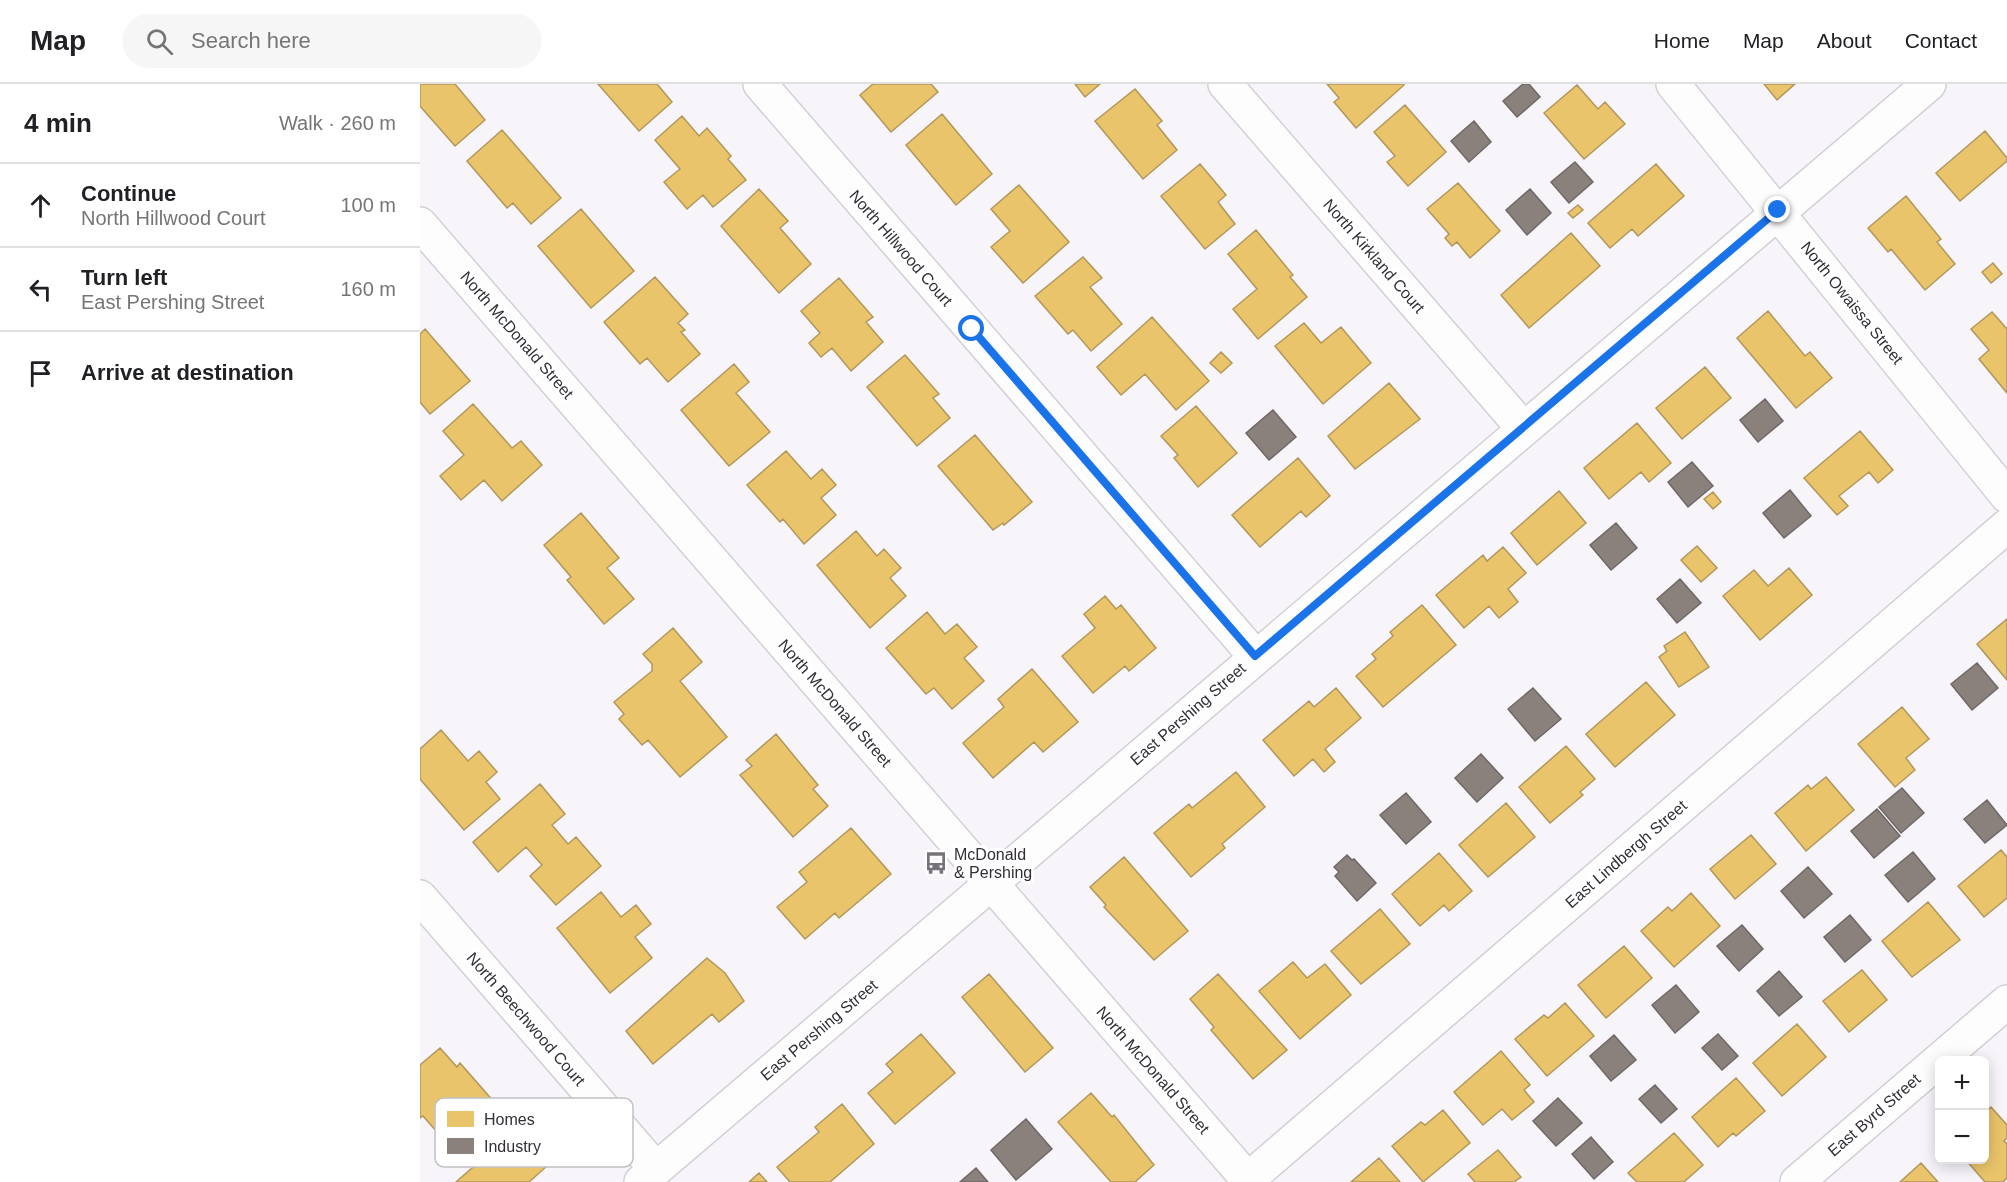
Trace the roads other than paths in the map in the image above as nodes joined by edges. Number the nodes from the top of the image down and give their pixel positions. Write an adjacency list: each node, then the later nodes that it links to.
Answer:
1 (760, 84): 10 (street, North Hillwood Court)
2 (1225, 84): 7 (street, North Kirkland Court)
3 (1673, 84): 5 (street, North Owaissa Street)
4 (1929, 84): 5 (street, East Pershing Street)
5 (1778, 210): 7 (street, East Pershing Street); 8 (street, North Owaissa Street)
6 (420, 224): 11 (street, North McDonald Street)
7 (1524, 428): 10 (street, East Pershing Street)
8 (2007, 496)
9 (2007, 526): 17 (street, East Lindbergh Street)
10 (1255, 656): 11 (street, East Pershing Street)
11 (991, 884): 16 (street, East Pershing Street); 17 (street, North McDonald Street)
12 (420, 897): 14 (street, North Beechwood Court)
13 (2007, 1002): 18 (street, East Byrd Street)
14 (586, 1098)
15 (633, 1156): 16 (street, North Beechwood Court)
16 (649, 1175)
17 (1247, 1181)
18 (1797, 1182)

